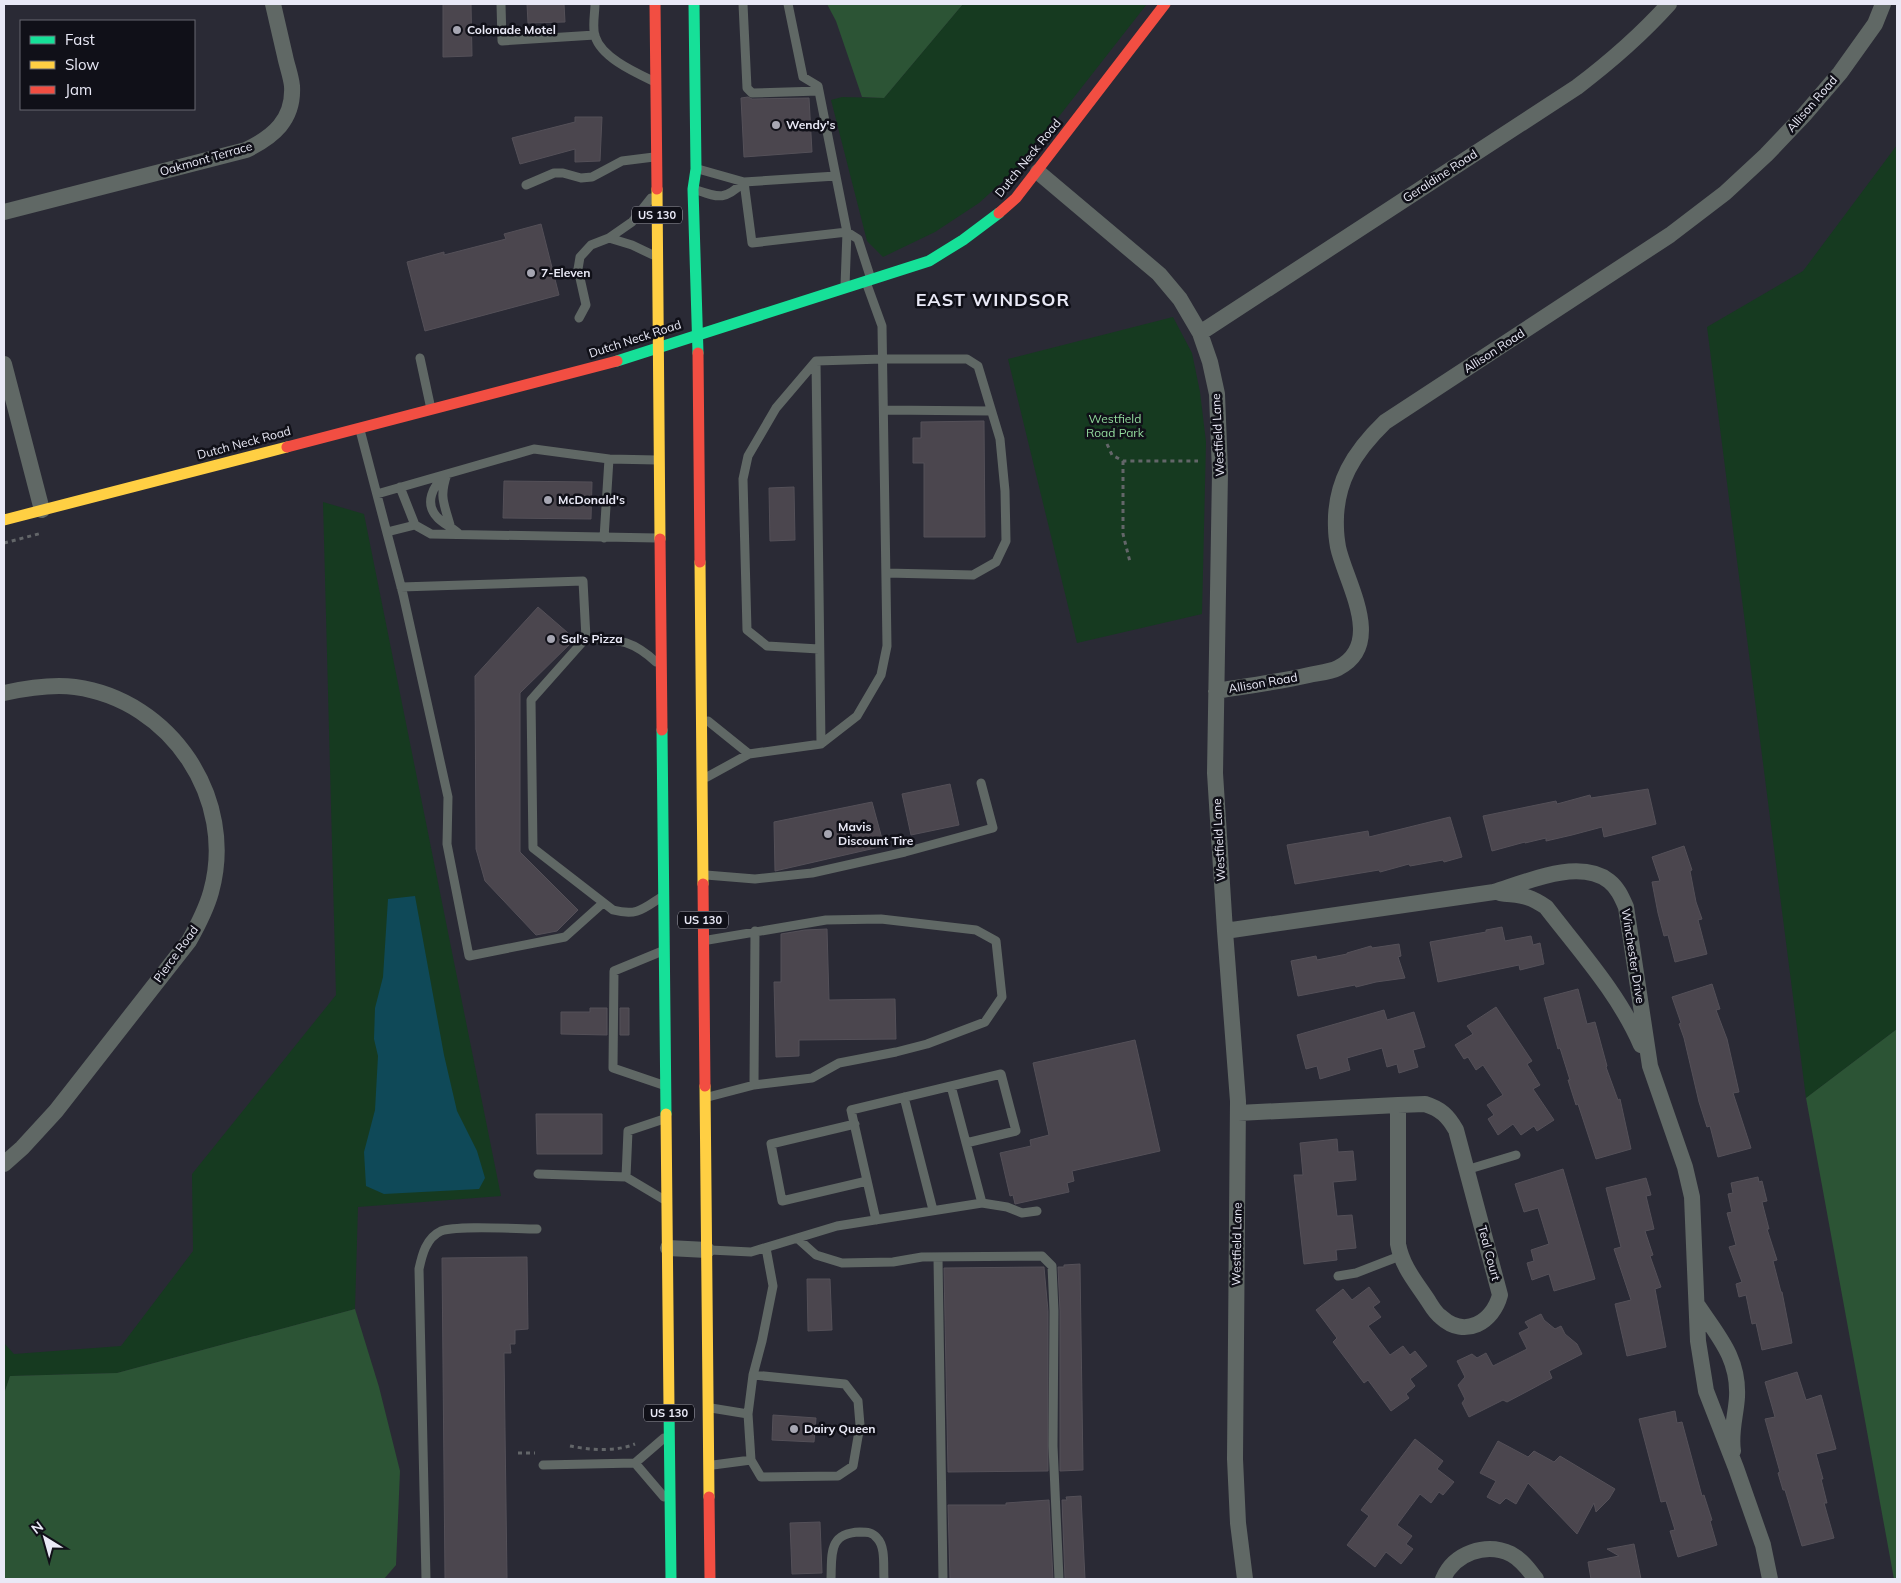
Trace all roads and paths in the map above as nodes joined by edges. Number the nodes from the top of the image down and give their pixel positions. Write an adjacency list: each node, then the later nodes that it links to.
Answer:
1 (272, 4): 22 (street, Oakmont Terrace)
2 (501, 4): 11 (lane)
3 (595, 4): 11 (lane)
4 (655, 4): 12 (main road, US 130)
5 (694, 4): 15 (main road, US 130)
6 (743, 4): 13 (lane)
7 (788, 4): 13 (lane)
8 (1165, 4): 16 (main road, Dutch Neck Road)
9 (1669, 4): 29 (street, Geraldine Road)
10 (1883, 4): 61 (street, Allison Road)
11 (595, 35): 12 (lane)
12 (656, 83): 14 (main road, US 130)
13 (819, 91): 17 (lane)
14 (656, 157): 19 (lane); 21 (main road, US 130)
15 (696, 169): 18 (lane); 20 (main road, US 130)
16 (1038, 172): 26 (main road, Dutch Neck Road); 29 (street, Westfield Lane)
17 (836, 176): 18 (lane); 23 (lane)
18 (744, 182): 20 (lane); 23 (lane)
19 (526, 185)
20 (693, 189): 30 (main road, US 130)
21 (657, 190): 24 (lane); 25 (main road, US 130)
22 (4, 212)
23 (847, 232): 26 (lane); 27 (lane)
24 (609, 238): 25 (lane); 28 (lane)
25 (657, 258): 31 (main road, US 130)
26 (869, 280): 27 (main road, Dutch Neck Road); 33 (lane)
27 (845, 288): 30 (main road, Dutch Neck Road)
28 (579, 318)
29 (1200, 333): 61 (street, Westfield Lane)
30 (698, 334): 31 (main road, Dutch Neck Road); 63 (main road, US 130)
31 (659, 347): 36 (main road, Dutch Neck Road); 42 (main road, US 130)
32 (420, 358): 36 (lane)
33 (883, 359): 34 (lane); 37 (lane); 38 (lane)
34 (816, 361): 59 (lane); 59 (lane)
35 (4, 364): 48 (street)
36 (431, 409): 39 (main road, Dutch Neck Road)
37 (884, 410): 38 (lane); 56 (lane)
38 (991, 411): 56 (lane)
39 (359, 427): 47 (lane); 48 (main road, Dutch Neck Road)
40 (1107, 444): 44 (path)
41 (609, 459): 42 (lane); 45 (lane); 53 (lane)
42 (660, 460): 54 (main road, US 130)
43 (1198, 460): 44 (path)
44 (1124, 461): 55 (path)
45 (447, 474): 46 (lane); 52 (lane)
46 (400, 487): 47 (lane); 50 (lane)
47 (377, 494): 51 (lane)
48 (42, 510): 49 (main road, Dutch Neck Road)
49 (4, 520)
50 (415, 525): 51 (lane); 52 (lane)
51 (387, 532): 57 (lane)
52 (459, 534): 53 (lane)
53 (604, 538): 54 (lane)
54 (661, 538): 60 (main road, US 130)
55 (1130, 562)
56 (886, 573): 64 (lane)
57 (401, 587): 58 (lane); 71 (lane)
58 (586, 638): 60 (lane); 71 (lane)
59 (819, 649): 64 (lane)
60 (663, 668): 70 (main road, US 130)
61 (1216, 691): 73 (street, Westfield Lane)
62 (4, 694): 88 (street, Pierce Road)
63 (702, 716): 65 (lane); 66 (main road, US 130)
64 (821, 744): 65 (lane)
65 (749, 754): 66 (lane)
66 (702, 780): 68 (main road, US 130)
67 (981, 783): 68 (lane)
68 (703, 875): 74 (main road, US 130)
69 (1494, 892): 73 (street, Winchester Drive); 76 (street, Winchester Drive); 76 (street, Winchester Drive)
70 (665, 895): 71 (lane); 75 (main road, US 130)
71 (603, 903)
72 (755, 931): 74 (lane); 77 (lane); 77 (lane)
73 (1225, 931): 83 (street, Westfield Lane)
74 (704, 940): 80 (main road, US 130)
75 (665, 950): 78 (main road, US 130); 78 (lane)
76 (1650, 1066): 106 (street, Winchester Drive)
77 (754, 1085): 80 (lane)
78 (666, 1086): 84 (main road, US 130)
79 (951, 1086): 81 (lane); 86 (lane); 86 (lane)
80 (705, 1097): 102 (main road, US 130)
81 (904, 1097): 85 (lane); 95 (lane)
82 (1398, 1105): 83 (street, Teal Court); 89 (street, Teal Court); 103 (street, Teal Court)
83 (1238, 1113): 128 (street, Westfield Lane)
84 (667, 1118): 91 (lane); 93 (main road, US 130)
85 (854, 1124): 92 (lane); 92 (lane)
86 (966, 1143): 94 (lane)
87 (1516, 1155): 89 (lane)
88 (4, 1164)
89 (1466, 1170): 103 (street, Teal Court)
90 (538, 1174): 91 (lane)
91 (626, 1177): 93 (lane)
92 (867, 1181): 97 (lane)
93 (667, 1202): 100 (main road, US 130)
94 (982, 1203): 95 (lane); 96 (lane)
95 (933, 1210): 97 (lane)
96 (1037, 1212)
97 (876, 1220): 99 (lane)
98 (538, 1229): 121 (lane)
99 (797, 1238): 101 (lane); 104 (lane)
100 (668, 1248): 102 (street); 110 (main road, US 130)
101 (766, 1248): 102 (lane); 107 (lane)
102 (707, 1250): 108 (main road, US 130)
103 (1400, 1256): 105 (lane)
104 (938, 1258): 126 (lane); 127 (lane)
105 (1338, 1276)
106 (1697, 1305): 119 (street, Winchester Drive); 119 (street, Winchester Drive)
107 (753, 1375): 109 (lane); 115 (lane)
108 (709, 1407): 109 (lane); 118 (main road, US 130)
109 (748, 1414): 115 (lane)
110 (669, 1432): 116 (lane); 120 (main road, US 130)
111 (640, 1442): 112 (path)
112 (570, 1446)
113 (518, 1453): 114 (path)
114 (535, 1453)
115 (751, 1460): 118 (lane)
116 (635, 1462): 117 (lane); 120 (lane)
117 (543, 1464)
118 (710, 1466): 123 (main road, US 130)
119 (1736, 1468): 131 (street, Winchester Drive)
120 (670, 1505): 122 (main road, US 130)
121 (426, 1579)
122 (671, 1579)
123 (710, 1579)
124 (830, 1579): 125 (lane)
125 (884, 1579)
126 (942, 1579)
127 (1058, 1579)
128 (1245, 1579)
129 (1443, 1579): 130 (street)
130 (1536, 1579)
131 (1770, 1579)

